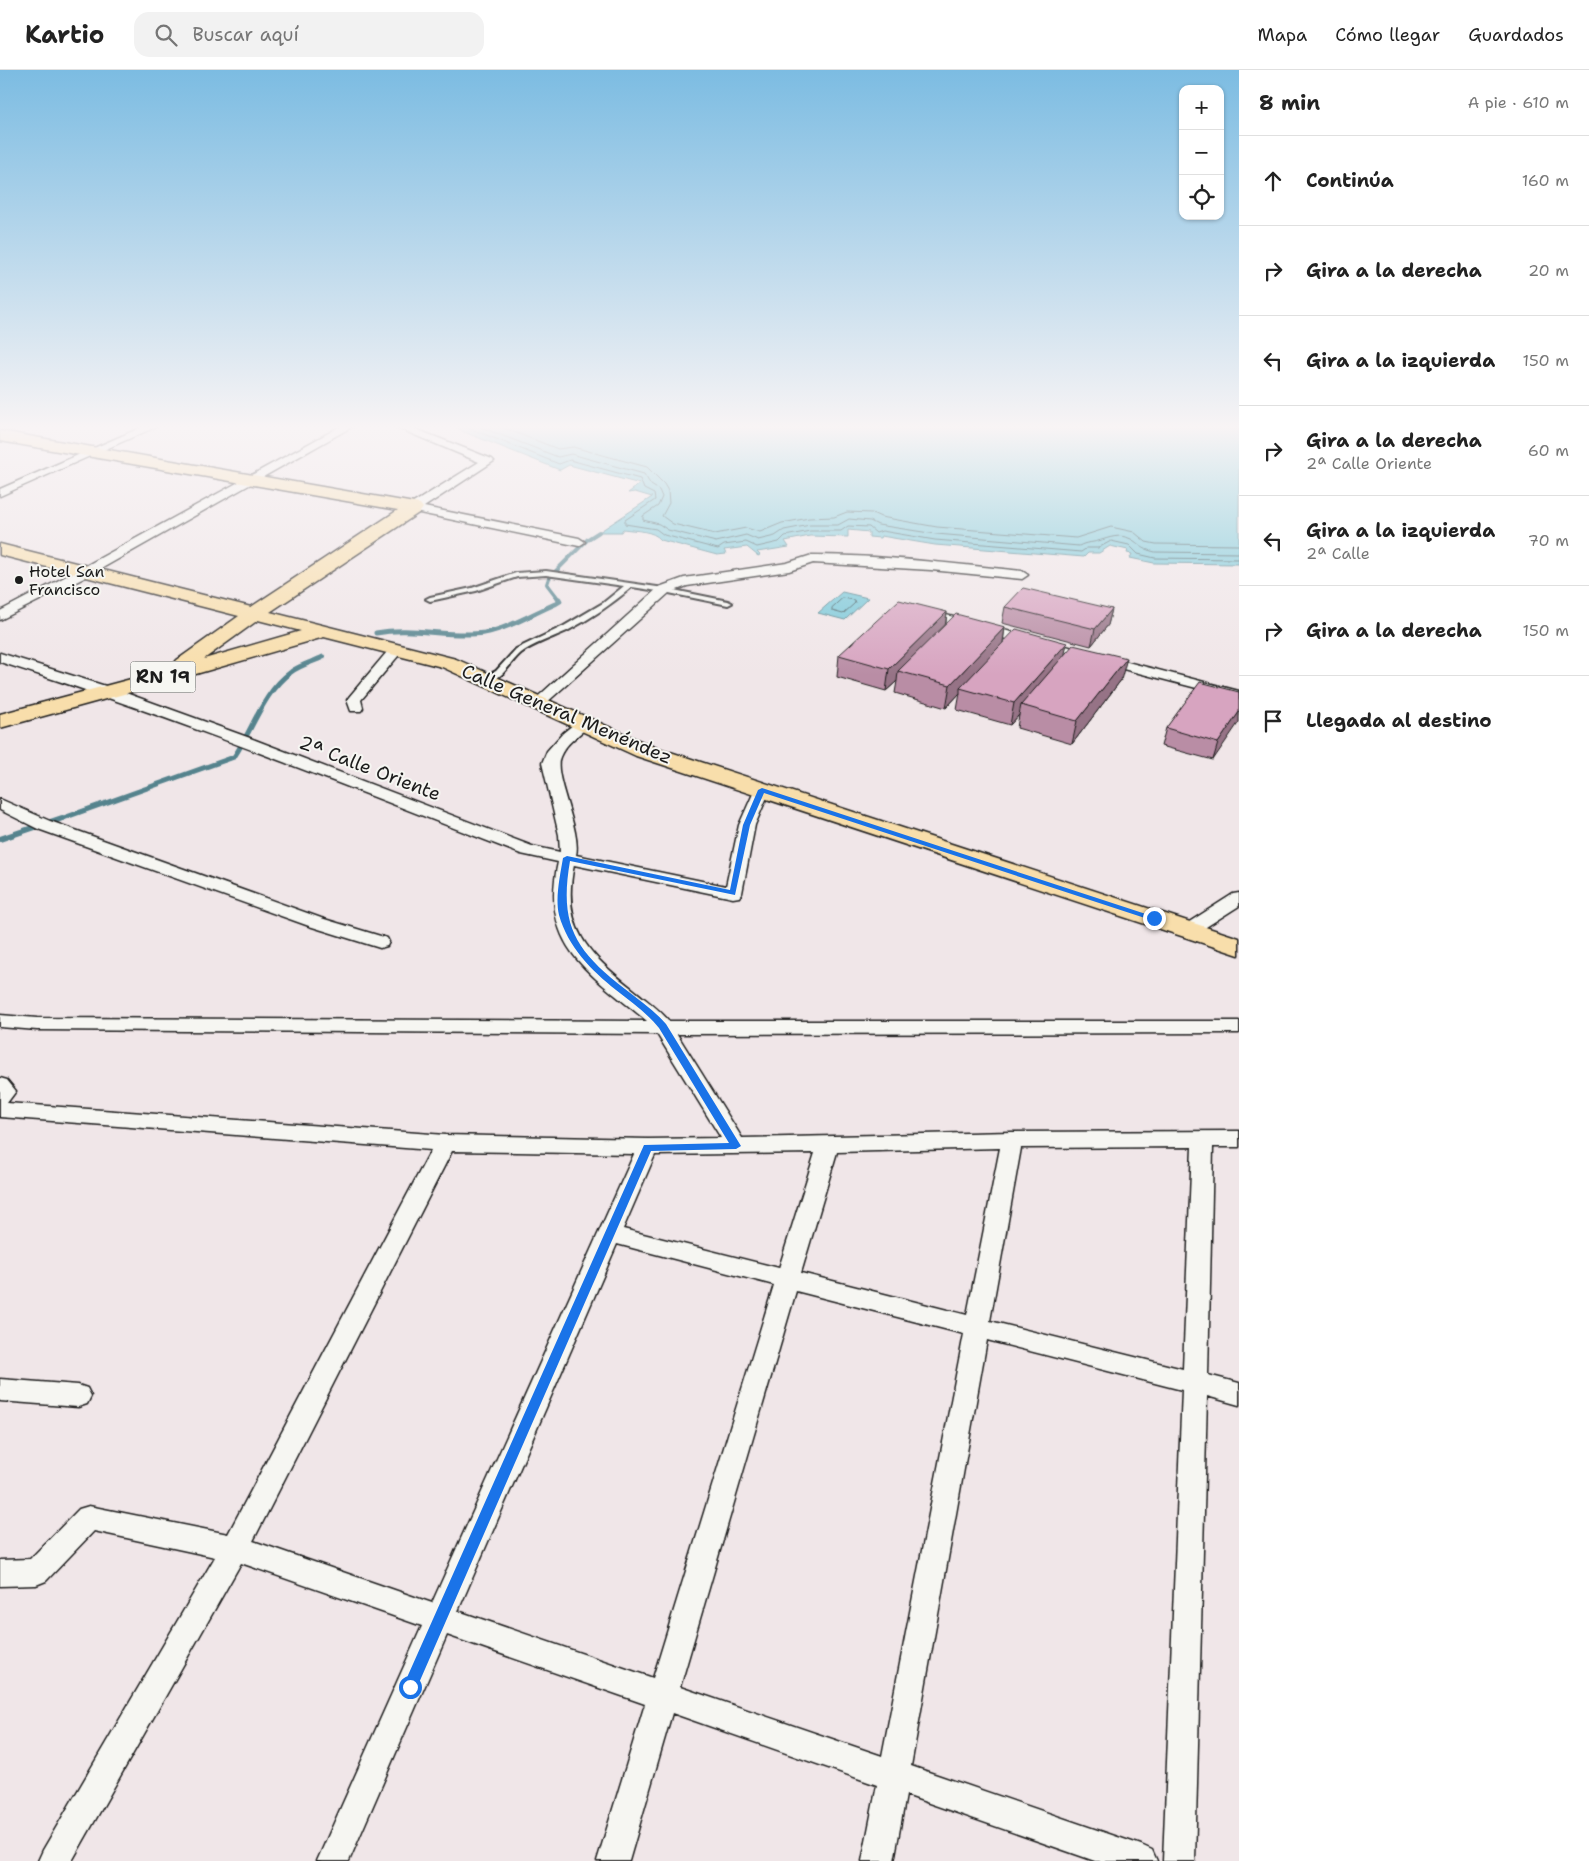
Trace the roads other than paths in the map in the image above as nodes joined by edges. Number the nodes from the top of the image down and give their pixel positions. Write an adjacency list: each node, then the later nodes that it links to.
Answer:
1 (199, 509): 7 (street)
2 (413, 509): 13 (main road)
3 (417, 509): 4 (street)
4 (538, 533): 5 (street)
5 (578, 542)
6 (0, 549): 7 (main road, Calle General Menéndez)
7 (85, 572): 13 (main road, Calle General Menéndez); 15 (street)
8 (1022, 575): 10 (street)
9 (629, 586): 10 (lane); 11 (lane); 20 (lane)
10 (664, 590): 12 (lane); 23 (street)
11 (430, 599)
12 (728, 603)
13 (255, 613): 16 (main road, Calle General Menéndez); 19 (main road)
14 (921, 613): 22 (street)
15 (0, 616)
16 (326, 631): 17 (main road, Calle General Menéndez); 19 (main road, RN 19)
17 (397, 649): 20 (main road, Calle General Menéndez); 24 (street)
18 (0, 657): 21 (street, 2ª Calle Oriente)
19 (168, 676): 21 (main road, RN 19)
20 (488, 679): 23 (main road, Calle General Menéndez)
21 (107, 691): 25 (main road, RN 19); 29 (street, 2ª Calle Oriente)
22 (1239, 695)
23 (538, 702): 26 (main road, Calle General Menéndez)
24 (356, 708)
25 (0, 721)
26 (584, 723): 27 (main road, Calle General Menéndez); 29 (street)
27 (762, 790): 29 (street, 2ª Calle Oriente); 31 (main road, Calle General Menéndez)
28 (0, 804): 32 (street)
29 (567, 858): 35 (street)
30 (1239, 898): 31 (street)
31 (1189, 930): 33 (main road, Calle General Menéndez)
32 (380, 942)
33 (1239, 947)
34 (0, 1021): 35 (street)
35 (662, 1026): 36 (street); 45 (street)
36 (1239, 1027)
37 (0, 1085): 38 (street)
38 (0, 1098)
39 (0, 1110): 43 (street)
40 (1202, 1139): 41 (street); 42 (street); 50 (street)
41 (1239, 1139)
42 (1012, 1140): 44 (street); 49 (street)
43 (445, 1143): 46 (street); 54 (street)
44 (828, 1145): 45 (street); 48 (street)
45 (736, 1146): 46 (street)
46 (648, 1147): 47 (street)
47 (610, 1234): 48 (street); 56 (street)
48 (787, 1279): 49 (street); 57 (street)
49 (978, 1327): 50 (street); 58 (street)
50 (1195, 1383): 52 (street); 64 (street)
51 (0, 1390): 53 (street)
52 (1239, 1394)
53 (78, 1396)
54 (235, 1548): 55 (street); 56 (street); 59 (street)
55 (0, 1573)
56 (441, 1617): 57 (street); 60 (street)
57 (663, 1695): 58 (street); 61 (street)
58 (894, 1775): 62 (street); 63 (street)
59 (54, 1861)
60 (333, 1861)
61 (613, 1861)
62 (878, 1861)
63 (1142, 1861)
64 (1179, 1861)

